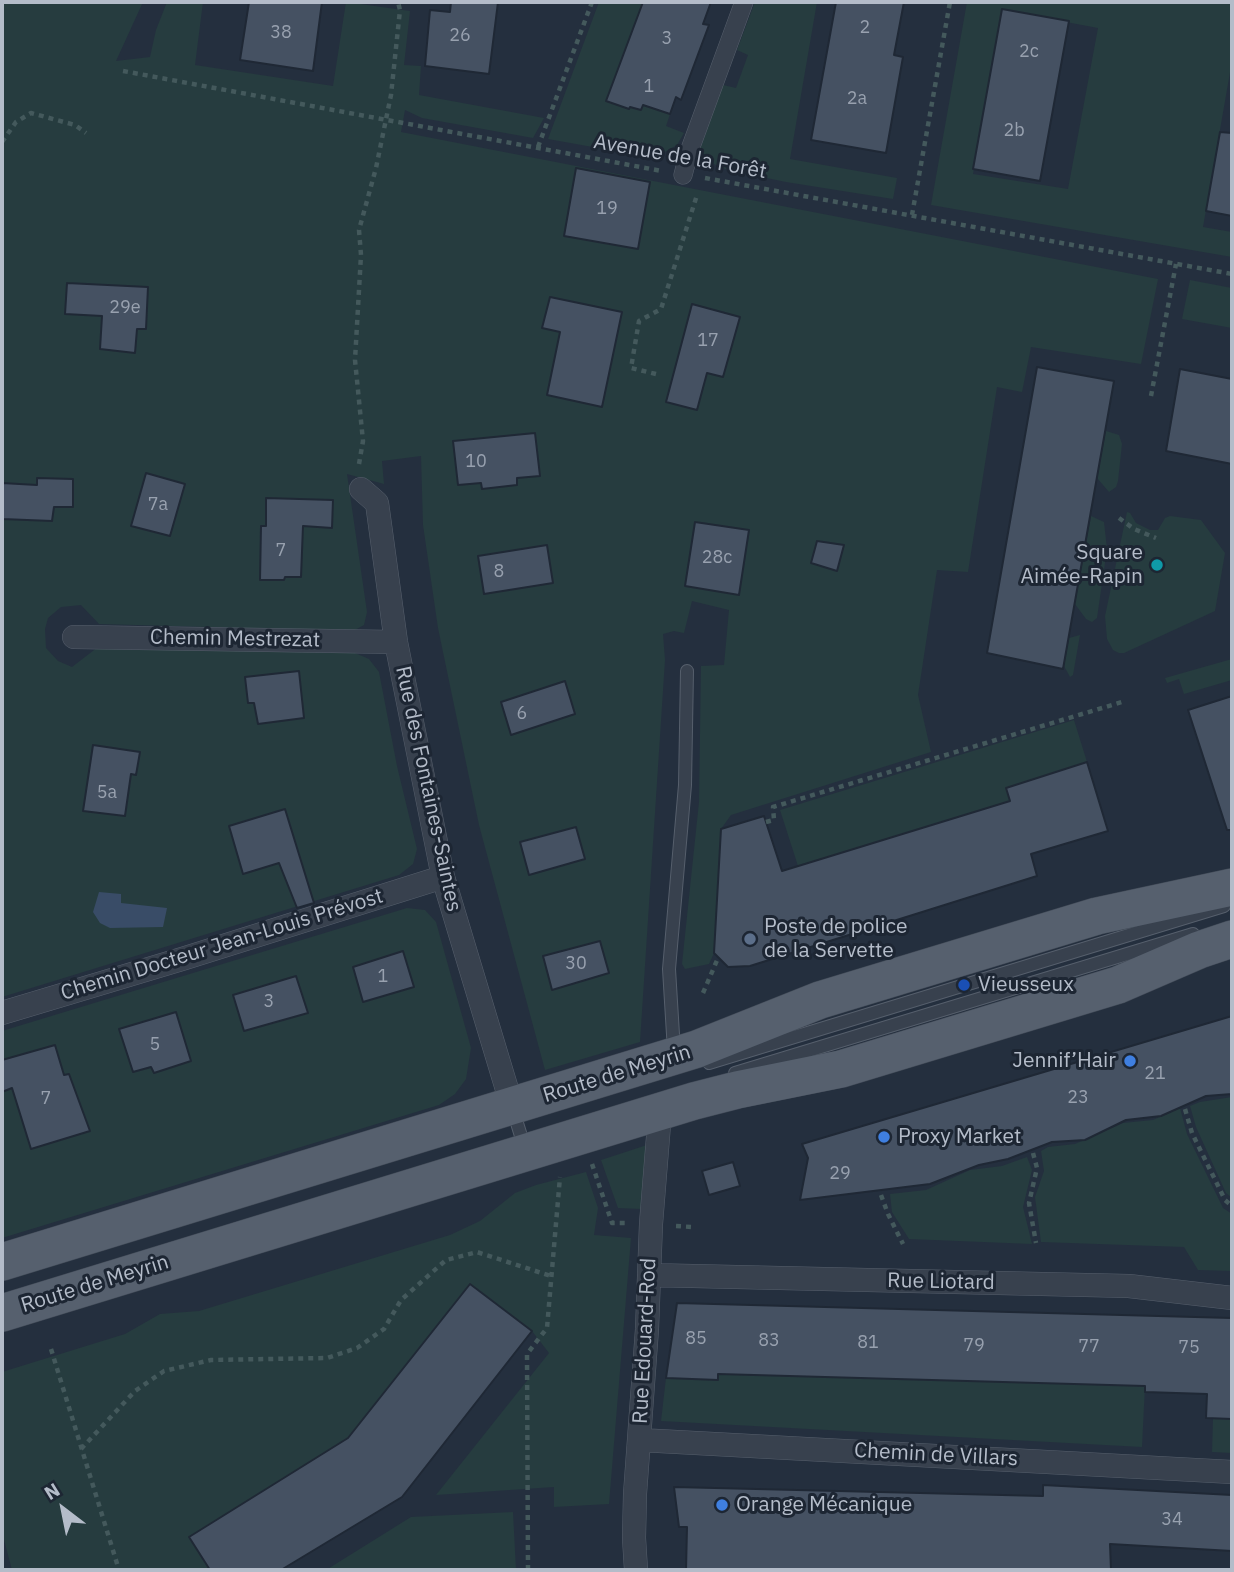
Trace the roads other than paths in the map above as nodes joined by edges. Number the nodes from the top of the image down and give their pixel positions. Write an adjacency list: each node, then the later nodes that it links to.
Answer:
1 (744, 2): 2 (street)
2 (683, 174)
3 (362, 489): 5 (street, Rue des Fontaines-Saintes)
4 (74, 637): 5 (street, Chemin Mestrezat)
5 (396, 642): 7 (street, Rue des Fontaines-Saintes)
6 (687, 671): 12 (lane)
7 (443, 877): 11 (street, Chemin Docteur Jean-Louis Prévost); 15 (street, Rue des Fontaines-Saintes)
8 (1232, 887): 12 (main road, Route de Meyrin)
9 (1232, 904): 12 (lane)
10 (1218, 935): 13 (lane); 14 (main road, Route de Meyrin)
11 (2, 1013)
12 (687, 1061): 15 (main road, Route de Meyrin)
13 (727, 1075)
14 (660, 1112): 15 (main road, Route de Meyrin); 17 (street, Rue Edouard-Rod)
15 (517, 1125): 16 (main road, Route de Meyrin); 19 (main road, Route de Meyrin)
16 (2, 1262)
17 (649, 1275): 18 (street, Rue Liotard); 20 (street, Rue Edouard-Rod)
18 (1232, 1298)
19 (2, 1313)
20 (640, 1440): 21 (street, Chemin de Villars); 22 (street, Rue Edouard-Rod)
21 (1232, 1472)
22 (636, 1570)

